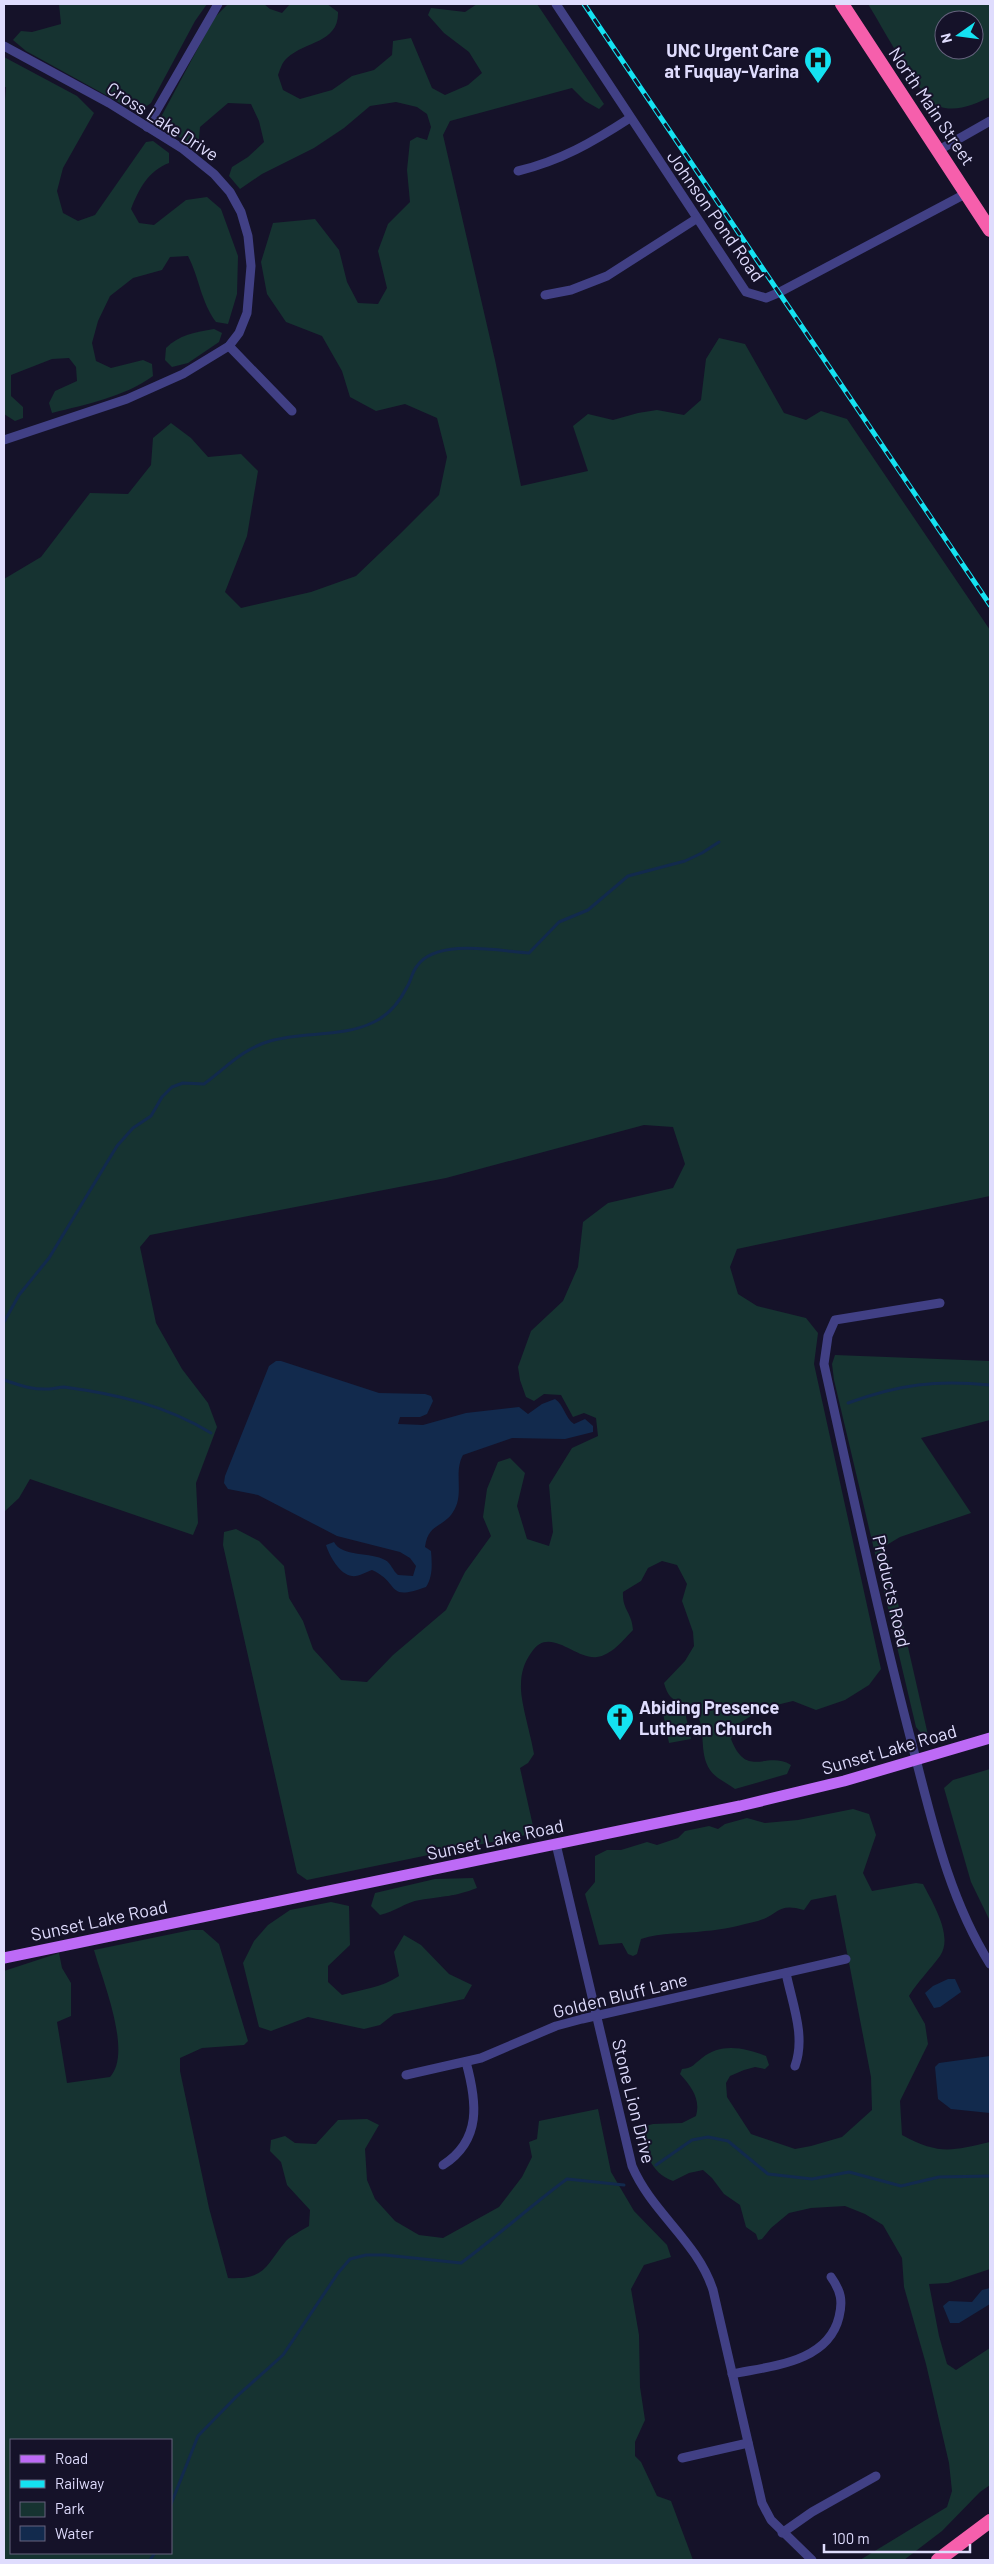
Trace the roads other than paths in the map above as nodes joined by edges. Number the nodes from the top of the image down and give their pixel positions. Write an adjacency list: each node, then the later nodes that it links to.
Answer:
1 (218, 4): 7 (street)
2 (556, 4): 5 (street, Johnson Pond Road)
3 (842, 4): 8 (highway, North Main Street)
4 (4, 46): 7 (street, Cross Lake Drive)
5 (630, 118): 9 (street); 11 (street, Johnson Pond Road)
6 (990, 121): 8 (street)
7 (147, 127): 14 (street, Cross Lake Drive)
8 (939, 150): 10 (highway, North Main Street)
9 (518, 171)
10 (967, 193): 11 (street, Johnson Pond Road); 12 (highway, North Main Street)
11 (696, 219): 13 (street)
12 (990, 230)
13 (545, 295)
14 (229, 346): 15 (street); 16 (street, Cross Lake Drive)
15 (292, 411)
16 (4, 440)
17 (940, 1303): 19 (street, Products Road)
18 (990, 1738): 19 (main road, Sunset Lake Road)
19 (916, 1761): 20 (main road, Sunset Lake Road); 23 (street, Products Road)
20 (556, 1844): 21 (main road, Sunset Lake Road); 25 (street, Stone Lion Drive)
21 (4, 1958)
22 (846, 1959): 24 (street, Golden Bluff Lane)
23 (990, 1964)
24 (786, 1973): 25 (street, Golden Bluff Lane); 27 (street)
25 (596, 2015): 26 (street, Golden Bluff Lane); 31 (street, Stone Lion Drive)
26 (466, 2062): 28 (street, Golden Bluff Lane); 29 (street)
27 (794, 2066)
28 (406, 2075)
29 (443, 2165)
30 (831, 2277): 31 (street)
31 (732, 2374): 32 (street, Stone Lion Drive)
32 (748, 2443): 33 (street); 36 (street, Stone Lion Drive)
33 (682, 2458)
34 (876, 2476): 36 (street)
35 (990, 2521): 38 (highway)
36 (782, 2533): 37 (street, Stone Lion Drive)
37 (812, 2560)
38 (938, 2560)

